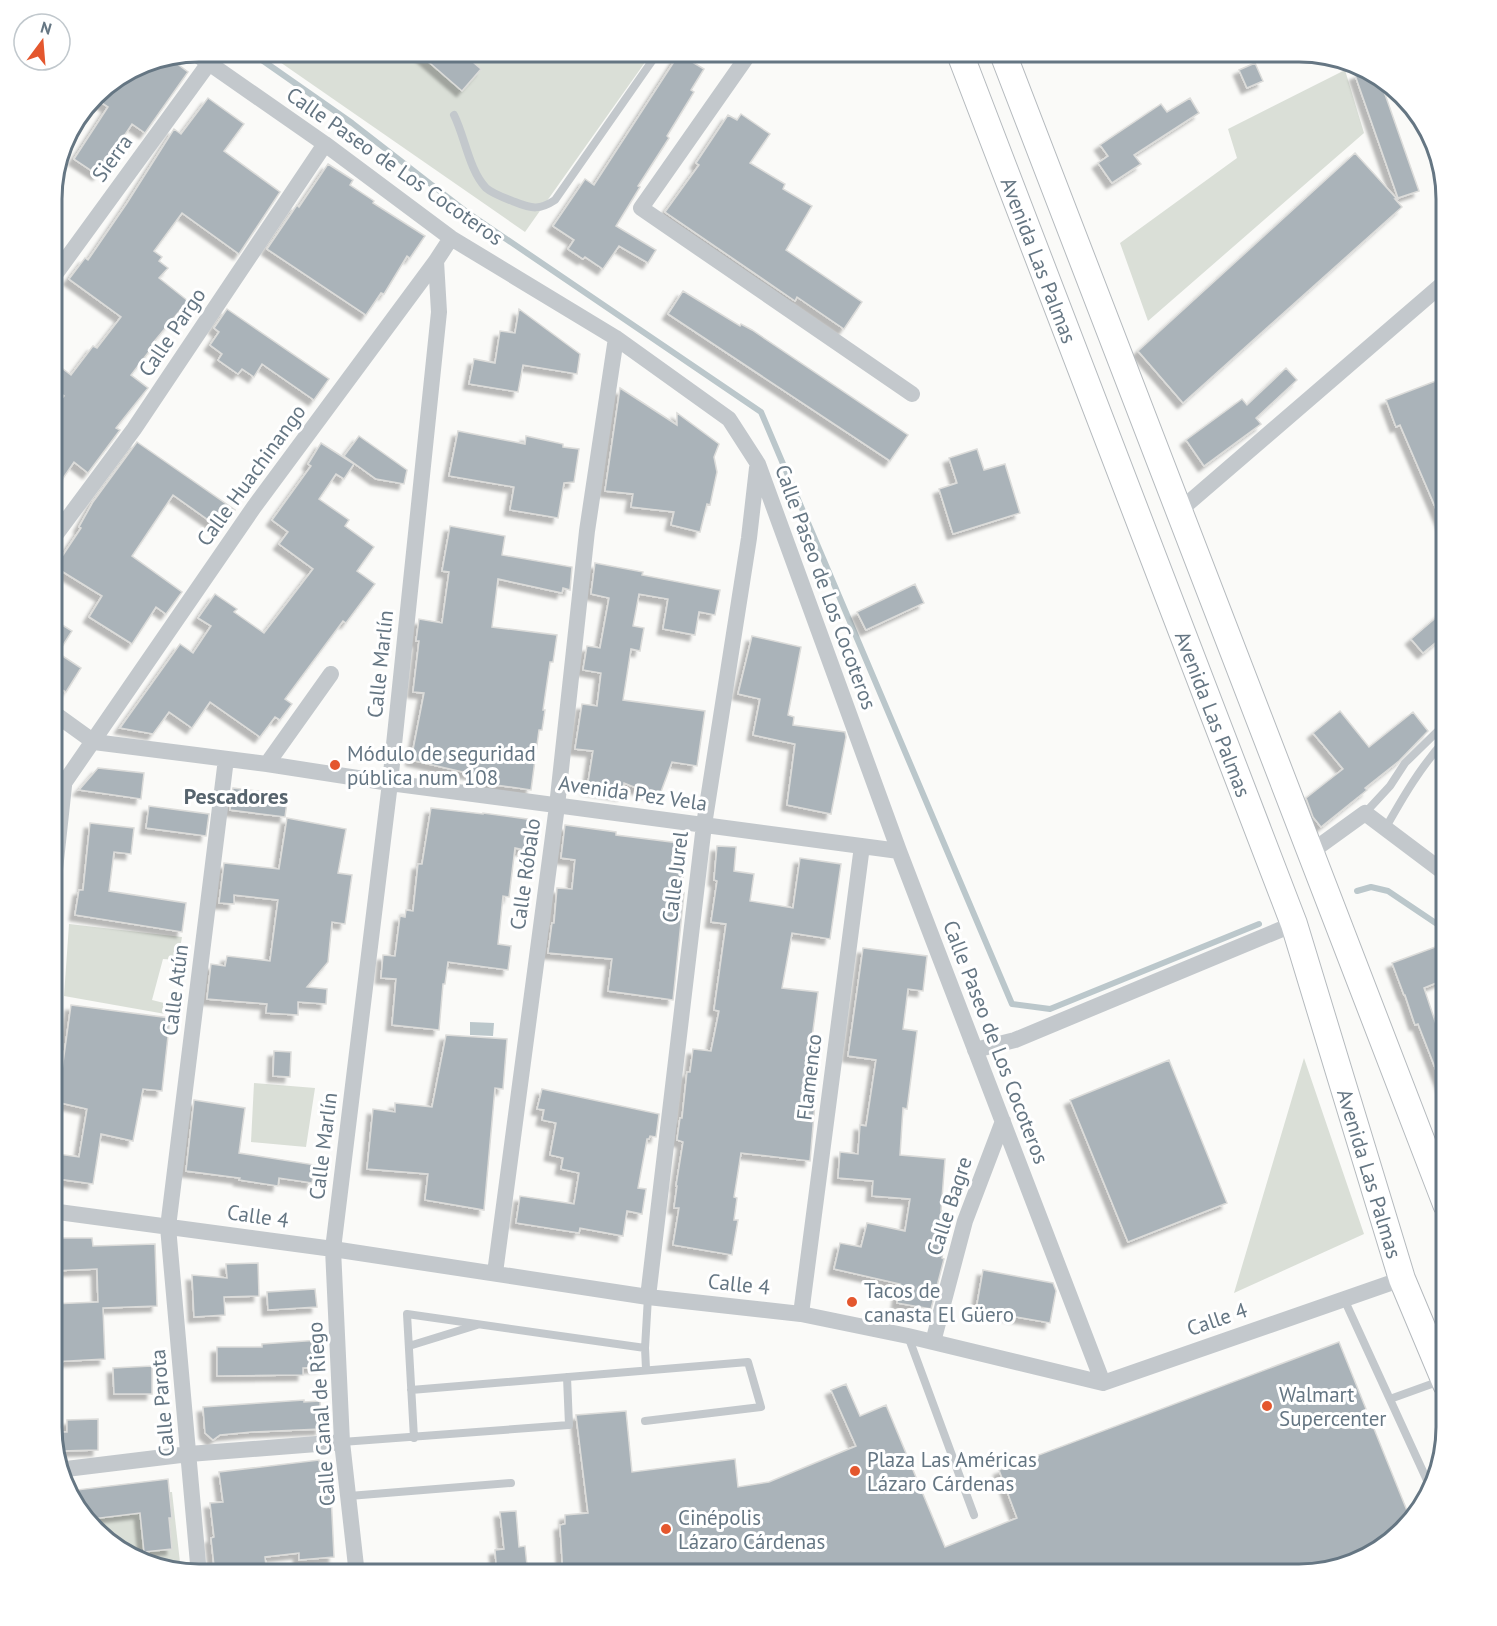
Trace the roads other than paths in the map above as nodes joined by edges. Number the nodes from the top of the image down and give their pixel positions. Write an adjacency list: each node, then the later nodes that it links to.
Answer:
1 (651, 62): 6 (lane)
2 (743, 62): 13 (street)
3 (963, 62): 36 (main road, Avenida Las Palmas)
4 (1006, 62): 15 (main road, Avenida Las Palmas)
5 (209, 63): 7 (street, Calle Paseo de Los Cocoteros); 10 (street, Sierra)
6 (454, 115)
7 (326, 144): 8 (street, Calle Paseo de Los Cocoteros); 16 (street, Calle Pargo)
8 (451, 238): 9 (street, Calle Huachinango); 12 (street, Calle Paseo de Los Cocoteros)
9 (436, 261): 20 (street, Calle Huachinango); 24 (street, Calle Marlín)
10 (62, 265)
11 (1436, 290): 15 (street)
12 (616, 338): 14 (street, Calle Paseo de Los Cocoteros); 28 (street, Calle Róbalo)
13 (912, 394)
14 (758, 464): 30 (street, Calle Jurel); 33 (street, Calle Paseo de Los Cocoteros)
15 (1179, 511): 34 (main road, Avenida Las Palmas)
16 (62, 526)
17 (331, 674): 23 (street)
18 (62, 719): 20 (street, Avenida Pez Vela)
19 (1436, 733): 29 (lane)
20 (94, 742): 22 (street, Avenida Pez Vela); 25 (street, Calle Huachinango)
21 (1436, 750): 31 (lane)
22 (226, 759): 23 (street, Avenida Pez Vela); 41 (street, Calle Atún)
23 (267, 764): 24 (street, Avenida Pez Vela)
24 (390, 783): 28 (street, Avenida Pez Vela); 42 (street, Calle Marlín)
25 (64, 785): 26 (street, Calle Huachinango); 27 (street)
26 (62, 788)
27 (62, 804)
28 (557, 806): 30 (street, Avenida Pez Vela); 43 (street, Calle Róbalo)
29 (1365, 813): 31 (street); 34 (street)
30 (704, 825): 32 (street, Avenida Pez Vela); 45 (street, Calle Jurel)
31 (1385, 829): 35 (street)
32 (862, 846): 33 (street, Avenida Pez Vela); 47 (street, Flamenco)
33 (899, 851): 37 (street, Calle Paseo de Los Cocoteros)
34 (1311, 852): 39 (main road, Avenida Las Palmas)
35 (1436, 867)
36 (1294, 924): 37 (street); 44 (main road, Avenida Las Palmas)
37 (975, 1050): 38 (street, Calle Paseo de Los Cocoteros)
38 (1003, 1121): 50 (street, Calle Bagre); 56 (street, Calle Paseo de Los Cocoteros)
39 (1436, 1178)
40 (62, 1213): 41 (street, Calle 4)
41 (168, 1227): 42 (street, Calle 4); 63 (street, Calle Parota)
42 (333, 1249): 43 (street, Calle 4); 62 (street, Calle Canal de Riego)
43 (495, 1273): 45 (street, Calle 4)
44 (1402, 1279): 46 (street, Calle 4); 53 (main road, Avenida Las Palmas)
45 (648, 1297): 47 (street, Calle 4); 52 (lane)
46 (1344, 1299): 56 (street, Calle 4); 59 (lane)
47 (801, 1314): 49 (street, Calle 4)
48 (479, 1324): 51 (lane); 51 (lane); 52 (lane)
49 (908, 1336): 50 (street, Calle 4); 68 (lane)
50 (933, 1341): 56 (street, Calle 4)
51 (409, 1346): 58 (lane)
52 (645, 1348): 54 (lane)
53 (1436, 1360)
54 (646, 1369): 55 (lane); 60 (lane)
55 (567, 1377): 58 (lane); 61 (lane)
56 (1103, 1383)
57 (1436, 1385): 59 (lane)
58 (411, 1390): 61 (lane)
59 (1390, 1399): 65 (lane)
60 (645, 1421)
61 (414, 1438): 62 (lane)
62 (342, 1442): 63 (street); 67 (street, Calle Canal de Riego)
63 (189, 1454): 64 (street); 69 (street, Calle Parota)
64 (68, 1469)
65 (1428, 1472)
66 (511, 1483): 67 (lane)
67 (349, 1496): 70 (street, Calle Canal de Riego)
68 (974, 1515)
69 (198, 1564)
70 (356, 1564)

